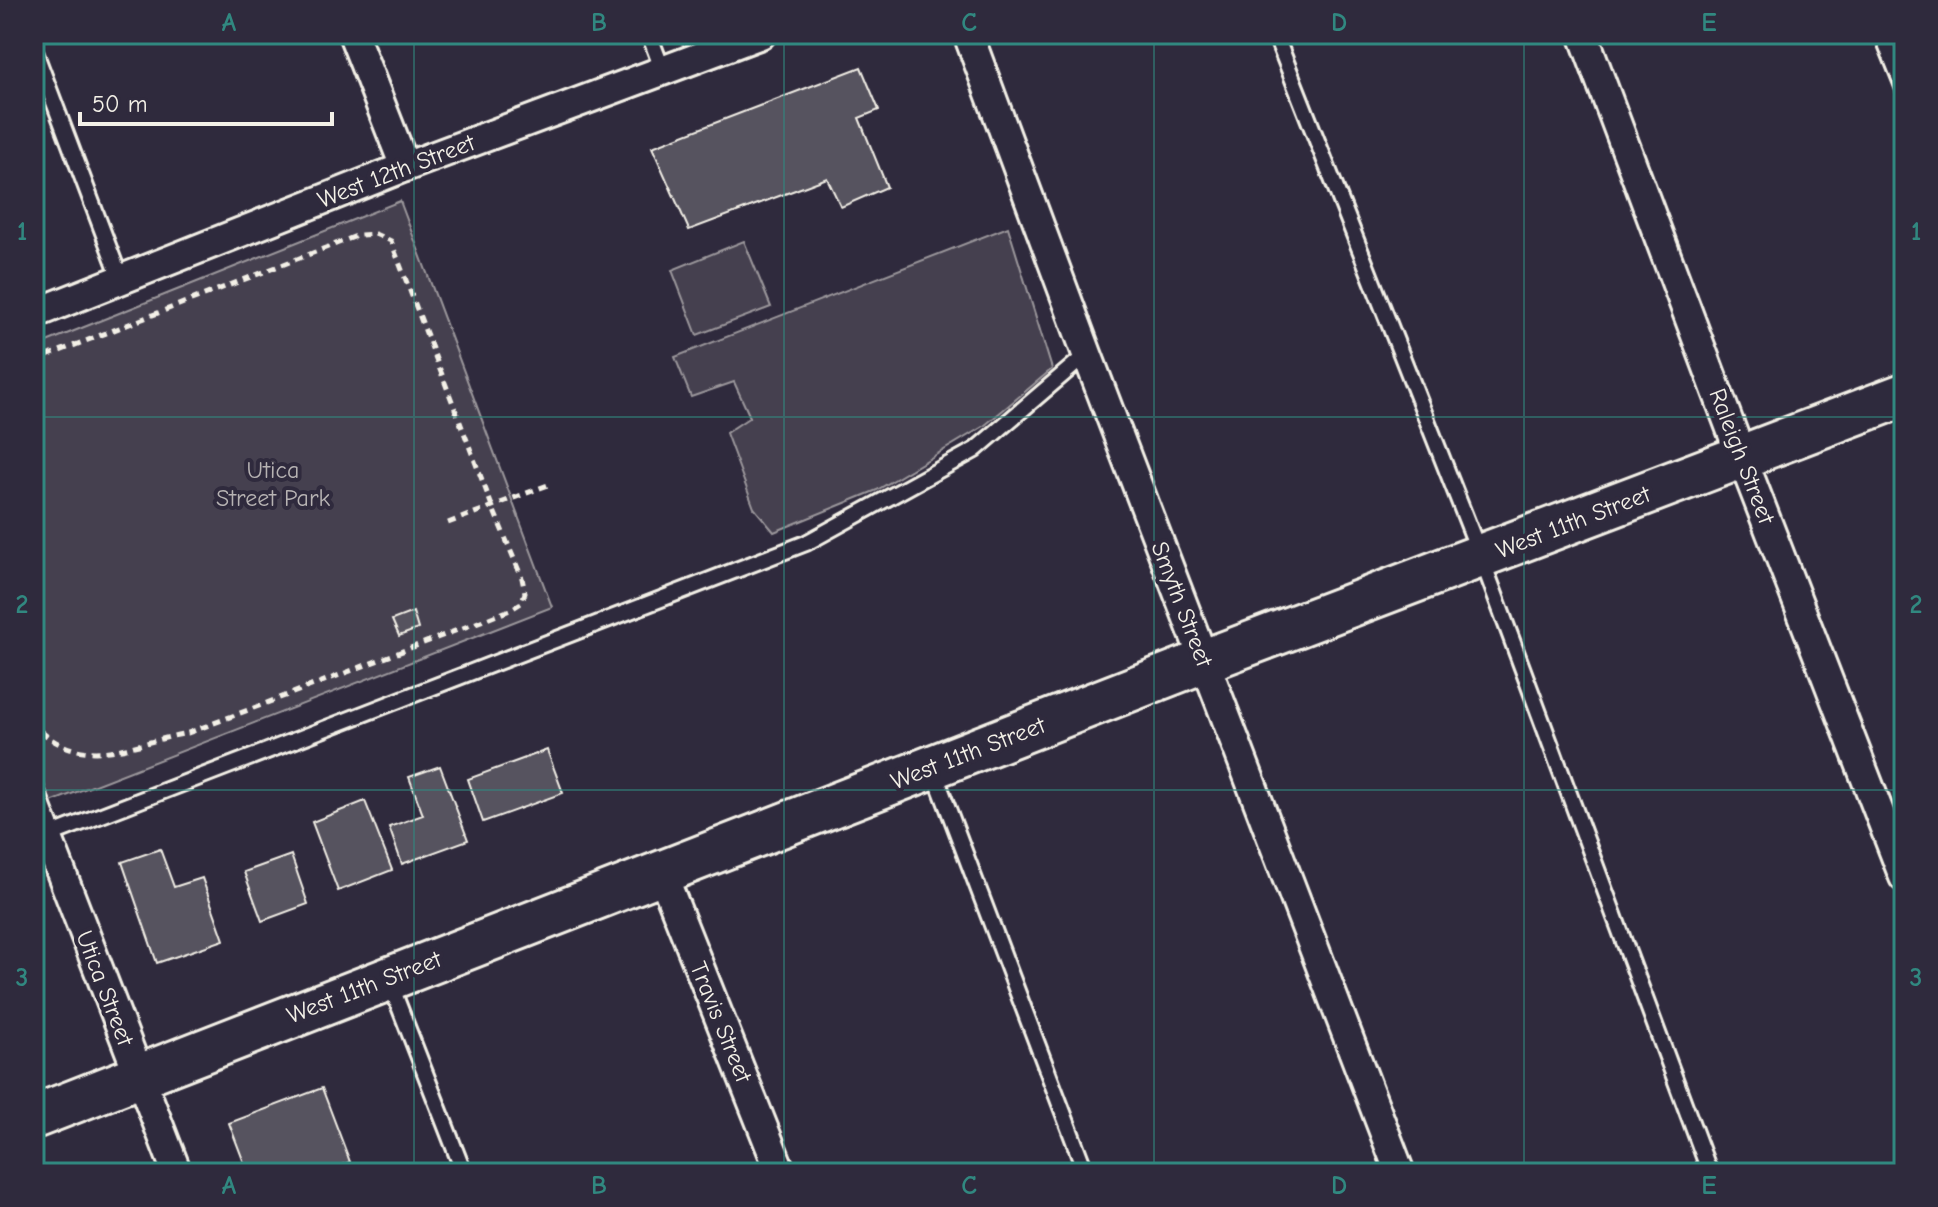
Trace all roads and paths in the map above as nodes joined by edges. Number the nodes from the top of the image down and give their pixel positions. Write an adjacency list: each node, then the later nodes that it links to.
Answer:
1 (353, 34): 11 (street)
2 (649, 34): 9 (lane)
3 (761, 34): 9 (street, West 12th Street)
4 (968, 34): 14 (street, Smyth Street)
5 (1275, 34): 21 (lane)
6 (1583, 34): 17 (street, Raleigh Street)
7 (1882, 34): 10 (lane)
8 (34, 49): 12 (lane)
9 (663, 71): 11 (street, West 12th Street)
10 (1904, 89)
11 (405, 167): 12 (street, West 12th Street)
12 (121, 280): 13 (street, West 12th Street)
13 (34, 314)
14 (1087, 354): 22 (street, Smyth Street); 26 (lane)
15 (34, 361): 19 (path)
16 (1904, 395): 17 (main road, West 11th Street)
17 (1742, 458): 21 (main road, West 11th Street); 28 (street, Raleigh Street)
18 (548, 485): 19 (path)
19 (492, 506): 20 (path); 23 (path)
20 (448, 523)
21 (1481, 557): 22 (main road, West 11th Street); 37 (lane)
22 (1204, 661): 24 (main road, West 11th Street); 36 (street, Smyth Street)
23 (34, 725)
24 (932, 767): 27 (main road, West 11th Street); 35 (lane)
25 (34, 802): 26 (street, Utica Street)
26 (40, 838): 30 (street, Utica Street)
27 (661, 871): 29 (main road, West 11th Street); 34 (street, Travis Street)
28 (1904, 877)
29 (388, 978): 30 (main road, West 11th Street); 33 (lane)
30 (139, 1075): 31 (main road, West 11th Street); 32 (street, Utica Street)
31 (34, 1117)
32 (177, 1173)
33 (464, 1173)
34 (781, 1173)
35 (1086, 1173)
36 (1400, 1173)
37 (1710, 1173)

